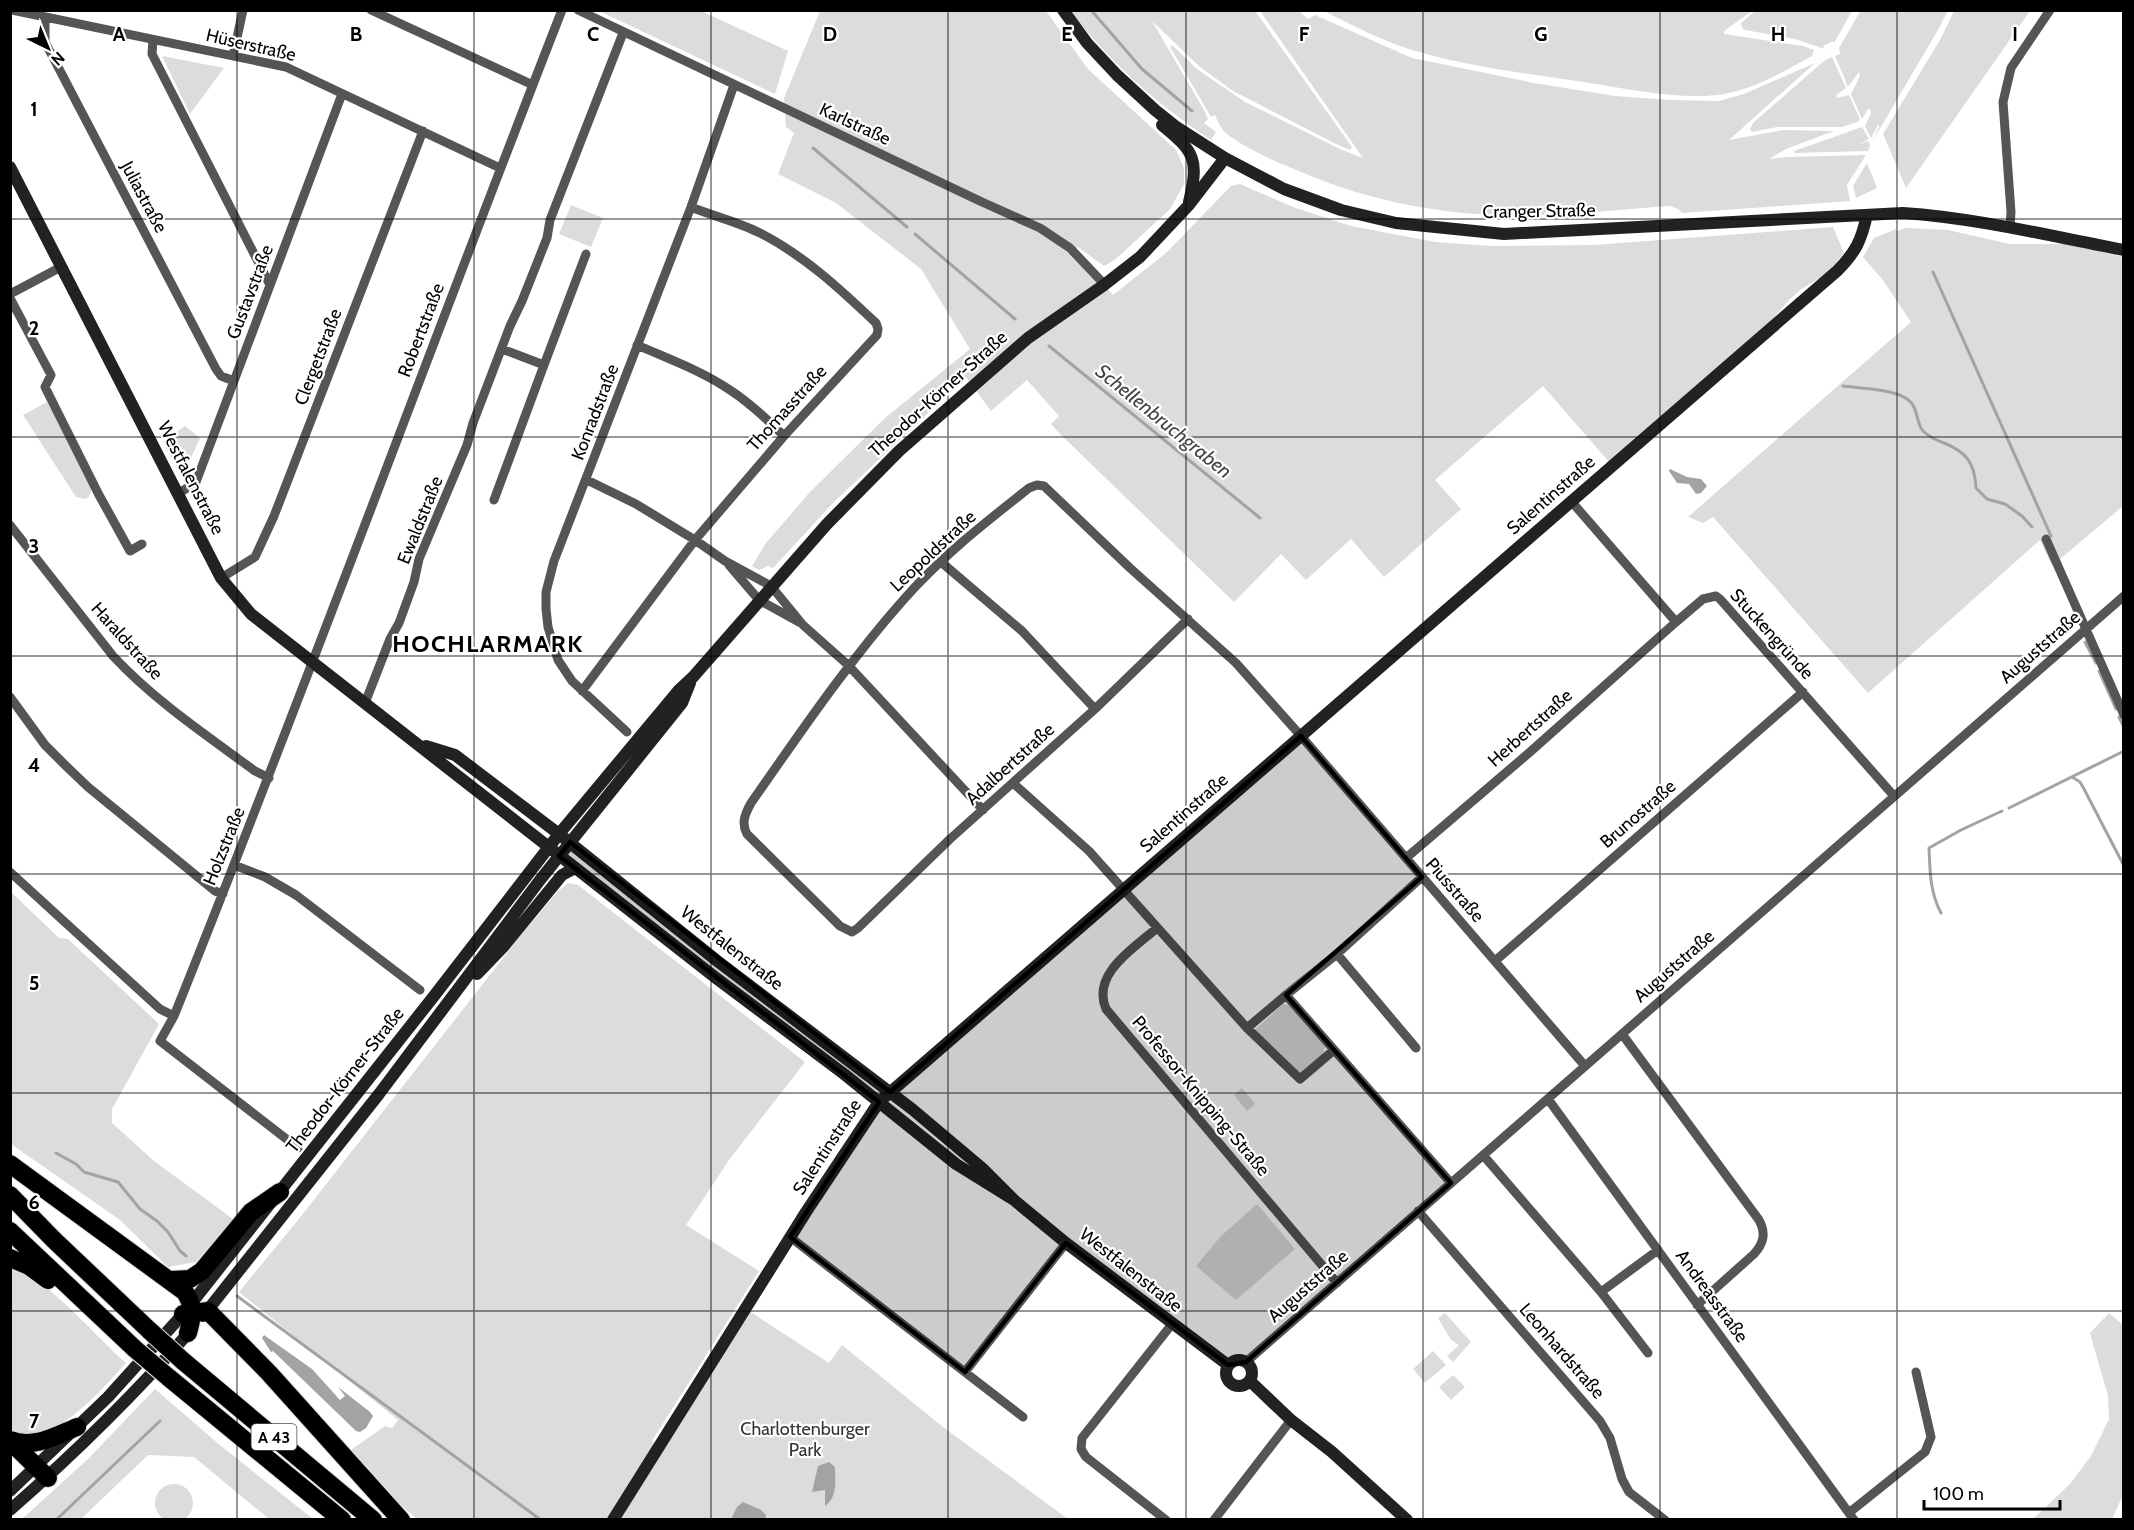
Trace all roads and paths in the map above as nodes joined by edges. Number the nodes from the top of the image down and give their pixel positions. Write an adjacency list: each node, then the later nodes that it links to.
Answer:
1 (12, 10): 8 (street, Hüserstraße)
2 (243, 10): 12 (street)
3 (371, 10): 13 (street)
4 (562, 10): 13 (street, Robertstraße)
5 (579, 10): 9 (street, Karlstraße)
6 (1063, 10): 11 (main road, Cranger Straße)
7 (2050, 10): 23 (street)
8 (45, 18): 10 (street, Hüserstraße); 33 (street, Juliastraße)
9 (623, 33): 14 (street, Karlstraße); 31 (street, Ewaldstraße)
10 (153, 40): 12 (street, Hüserstraße); 27 (street)
11 (1088, 43): 17 (main road, Cranger Straße); 20 (main road, Cranger Straße)
12 (234, 56): 15 (street, Hüserstraße)
13 (533, 85): 19 (street, Robertstraße)
14 (734, 85): 21 (street, Konradstraße); 28 (street, Karlstraße)
15 (342, 94): 16 (street, Hüserstraße); 27 (street, Gustavstraße)
16 (423, 131): 19 (street, Hüserstraße); 45 (street, Clergetstraße)
17 (1226, 158): 20 (main road, Theodor-Körner-Straße); 22 (main road, Cranger Straße)
18 (10, 167): 26 (main road, Westfalenstraße)
19 (500, 168): 53 (street, Robertstraße)
20 (1188, 206): 28 (main road, Theodor-Körner-Straße)
21 (691, 207): 30 (street, Konradstraße); 34 (street, Thomasstraße)
22 (1867, 215): 23 (main road, Cranger Straße); 38 (main road, Salentinstraße)
23 (2010, 227): 24 (main road, Cranger Straße)
24 (2124, 249)
25 (586, 254): 32 (street)
26 (61, 267): 29 (street); 36 (main road, Westfalenstraße)
27 (270, 285): 33 (street, Gustavstraße)
28 (1105, 285): 46 (main road, Theodor-Körner-Straße)
29 (10, 296): 42 (street)
30 (637, 345): 34 (street); 35 (street, Konradstraße)
31 (502, 349): 32 (street); 59 (street, Ewaldstraße)
32 (544, 365): 37 (street)
33 (234, 381): 36 (street, Gustavstraße)
34 (784, 436): 41 (street, Thomasstraße)
35 (587, 480): 41 (street); 56 (street, Konradstraße)
36 (178, 494): 45 (main road, Westfalenstraße)
37 (494, 500)
38 (1571, 501): 50 (street); 63 (main road, Salentinstraße)
39 (10, 525): 65 (street, Haraldstraße)
40 (2046, 539): 52 (street)
41 (695, 540): 43 (street); 56 (street, Thomasstraße)
42 (142, 544)
43 (725, 561): 46 (street); 48 (street)
44 (941, 562): 49 (street, Leopoldstraße); 54 (street, Leopoldstraße); 60 (street)
45 (222, 578): 53 (main road, Westfalenstraße)
46 (771, 586): 48 (main road, Theodor-Körner-Straße); 51 (street)
47 (2124, 596): 52 (street, Auguststraße)
48 (759, 600): 51 (street); 55 (main road, Theodor-Körner-Straße)
49 (1188, 619): 60 (street, Adalbertstraße); 63 (street, Leopoldstraße)
50 (1676, 622): 57 (street, Stuckengründe); 73 (street, Herbertstraße)
51 (803, 625): 54 (street)
52 (2086, 629): 61 (street); 67 (street, Auguststraße)
53 (313, 662): 59 (main road, Westfalenstraße); 65 (street, Holzstraße)
54 (848, 665): 68 (street); 81 (street, Leopoldstraße)
55 (693, 677): 69 (main road, Theodor-Körner-Straße); 70 (main road, Theodor-Körner-Straße)
56 (582, 692): 62 (street, Konradstraße)
57 (1803, 692): 67 (street, Stuckengründe); 83 (street, Brunostraße)
58 (10, 697): 79 (street)
59 (365, 703): 64 (main road, Westfalenstraße)
60 (1095, 709): 66 (street, Adalbertstraße)
61 (2124, 715)
62 (627, 732)
63 (1301, 736): 73 (street, Piusstraße); 78 (main road, Salentinstraße)
64 (417, 742): 69 (main road, Westfalenstraße); 71 (main road, Westfalenstraße)
65 (269, 778): 74 (street, Holzstraße)
66 (1013, 783): 68 (street, Adalbertstraße); 78 (street)
67 (1894, 796): 89 (street, Auguststraße)
68 (983, 810): 81 (street, Adalbertstraße)
69 (559, 834): 70 (main road, Westfalenstraße); 71 (main road, Theodor-Körner-Straße)
70 (570, 842): 72 (main road, Theodor-Körner-Straße); 93 (main road, Westfalenstraße)
71 (549, 847): 72 (main road, Westfalenstraße); 100 (main road, Theodor-Körner-Straße)
72 (559, 856): 75 (main road, Westfalenstraße); 86 (main road, Theodor-Körner-Straße)
73 (1406, 858): 77 (street, Piusstraße)
74 (234, 865): 79 (street, Holzstraße); 84 (street)
75 (575, 868): 86 (main road, Theodor-Körner-Straße); 95 (main road, Westfalenstraße)
76 (10, 872): 87 (street)
77 (1422, 877): 82 (street); 83 (street, Piusstraße)
78 (1122, 890): 80 (street); 93 (main road, Salentinstraße)
79 (223, 894): 87 (street, Holzstraße)
80 (1157, 928): 88 (street); 110 (street, Professor-Knipping-Straße)
81 (852, 932)
82 (1337, 954): 85 (street); 90 (street)
83 (1495, 962): 92 (street, Piusstraße)
84 (420, 990)
85 (1286, 995): 88 (street); 91 (street)
86 (449, 1002): 113 (main road, Theodor-Körner-Straße)
87 (174, 1016): 96 (street, Holzstraße)
88 (1247, 1028): 91 (street)
89 (1622, 1034): 92 (street, Auguststraße); 112 (street)
90 (1416, 1048)
91 (1334, 1050): 99 (street)
92 (1585, 1066): 94 (street, Auguststraße)
93 (890, 1092): 95 (main road, Salentinstraße); 102 (main road, Westfalenstraße)
94 (1548, 1099): 97 (street, Auguststraße); 107 (street, Andreasstraße)
95 (879, 1102): 102 (main road, Westfalenstraße); 105 (main road, Salentinstraße)
96 (298, 1148)
97 (1483, 1155): 99 (street, Auguststraße); 111 (street)
98 (10, 1164): 109 (highway)
99 (1451, 1183): 103 (street, Auguststraße)
100 (280, 1192): 109 (highway); 113 (main road, Theodor-Körner-Straße)
101 (10, 1195): 133 (highway, A 43, bridge)
102 (1014, 1200): 106 (main road, Westfalenstraße)
103 (1418, 1211): 110 (street, Auguststraße); 139 (street, Leonhardstraße)
104 (10, 1231): 114 (highway, A 43)
105 (790, 1237): 120 (street); 135 (main road, Salentinstraße)
106 (1066, 1243): 115 (main road, Westfalenstraße); 120 (street)
107 (1658, 1250): 111 (street); 112 (street, Andreasstraße)
108 (10, 1258): 114 (highway)
109 (170, 1280): 113 (highway)
110 (1337, 1283): 118 (street, Auguststraße)
111 (1601, 1292): 117 (street)
112 (1697, 1305): 131 (street, Andreasstraße)
113 (194, 1310): 116 (highway); 125 (main road, Theodor-Körner-Straße); 134 (highway)
114 (102, 1318): 132 (highway, A 43, bridge)
115 (1172, 1324): 119 (main road, Westfalenstraße); 136 (street)
116 (188, 1333): 128 (main road, Theodor-Körner-Straße)
117 (1648, 1353)
118 (1246, 1362): 119 (main road); 122 (main road)
119 (1228, 1365): 122 (main road, Westfalenstraße)
120 (965, 1372): 123 (street)
121 (1916, 1372): 131 (street)
122 (1250, 1381): 124 (main road, Westfalenstraße)
123 (1023, 1417)
124 (1292, 1420): 137 (street); 138 (main road, Westfalenstraße)
125 (77, 1427): 126 (highway); 128 (main road, Theodor-Körner-Straße)
126 (10, 1440): 128 (highway)
127 (10, 1457): 128 (highway)
128 (38, 1476): 129 (main road, Theodor-Körner-Straße); 130 (main road, Theodor-Körner-Straße)
129 (10, 1491)
130 (10, 1510)
131 (1852, 1516)
132 (342, 1520)
133 (373, 1520)
134 (401, 1520)
135 (613, 1520)
136 (1166, 1520)
137 (1214, 1520)
138 (1407, 1520)
139 (1665, 1520)

